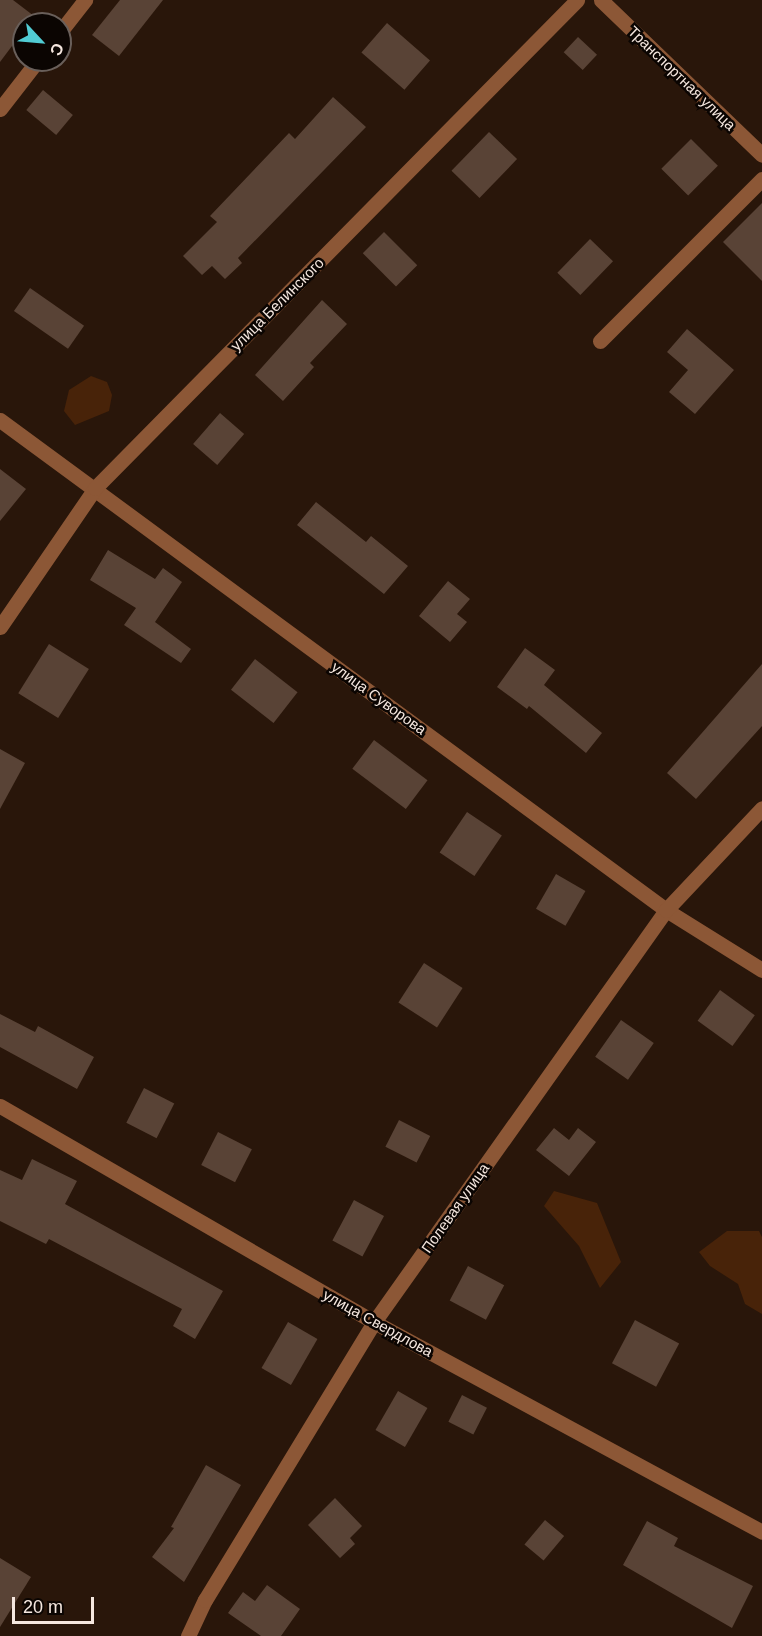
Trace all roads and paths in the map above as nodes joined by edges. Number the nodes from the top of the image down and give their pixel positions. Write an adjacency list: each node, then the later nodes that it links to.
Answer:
1 (85, 0): 4 (street)
2 (577, 0): 11 (street, улица Белинского)
3 (601, 0): 7 (street, Транспортная улица)
4 (72, 17)
5 (29, 72): 6 (street)
6 (0, 109)
7 (762, 155)
8 (762, 179): 9 (street)
9 (600, 341)
10 (0, 420): 11 (street, улица Суворова)
11 (95, 488): 12 (street, улица Белинского); 14 (street, улица Суворова)
12 (0, 627)
13 (762, 808): 14 (street, Полевая улица)
14 (666, 910): 15 (street, улица Суворова); 17 (street, Полевая улица)
15 (762, 970)
16 (0, 1106): 17 (street, улица Свердлова)
17 (374, 1322): 18 (street, улица Свердлова); 19 (street, Полевая улица)
18 (762, 1532)
19 (188, 1636)

